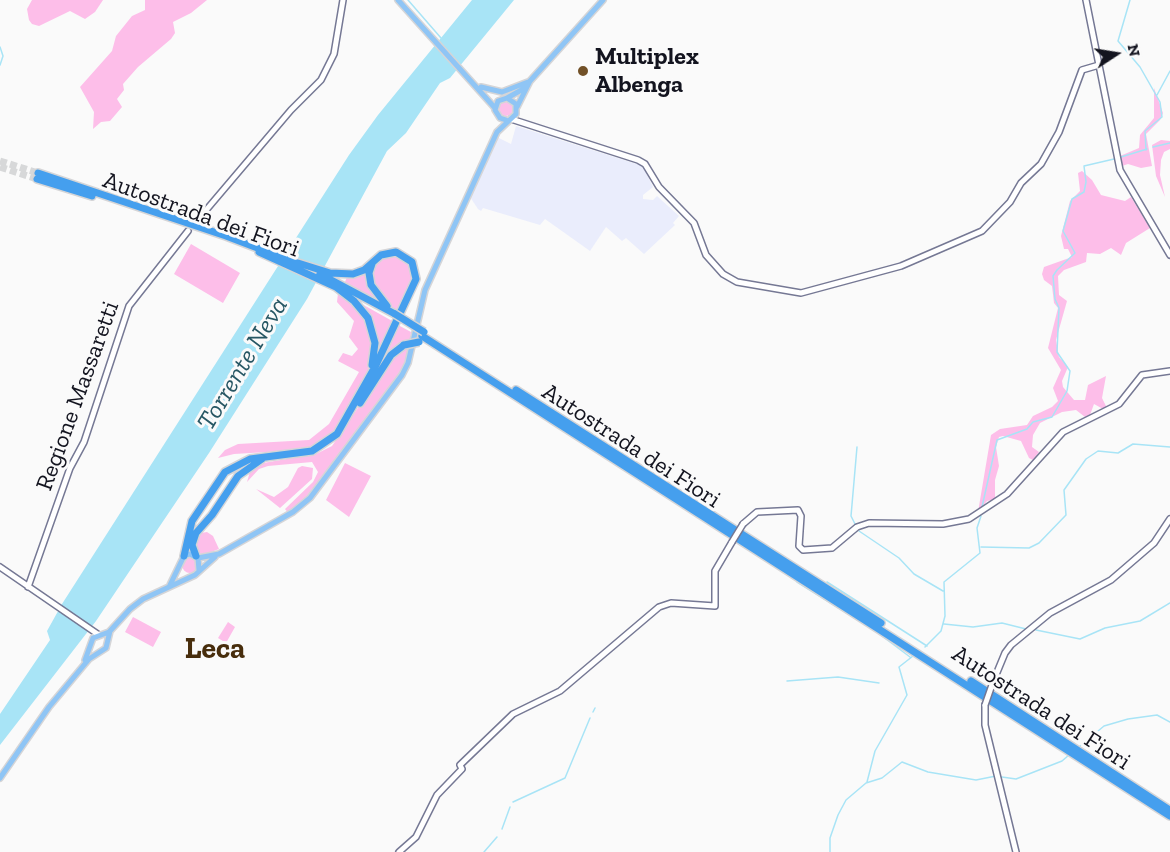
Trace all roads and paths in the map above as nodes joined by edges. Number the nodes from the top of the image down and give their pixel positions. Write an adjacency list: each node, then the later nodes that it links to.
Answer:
1 (343, 0): 16 (street)
2 (398, 0): 7 (main road)
3 (603, 0): 6 (main road)
4 (1086, 0): 5 (street)
5 (1099, 65): 13 (street); 19 (street)
6 (528, 84): 7 (main road); 8 (main road); 10 (main road)
7 (479, 85): 8 (main road); 9 (main road)
8 (506, 98): 9 (main road); 10 (main road)
9 (495, 108): 11 (main road)
10 (517, 109): 12 (main road); 13 (street)
11 (497, 116): 12 (main road); 14 (main road)
12 (508, 120): 13 (street); 14 (main road)
13 (530, 127)
14 (496, 132): 30 (main road)
15 (38, 176): 18 (highway, Autostrada dei Fiori)
16 (196, 222)
17 (188, 231): 38 (street, Regione Massaretti)
18 (226, 238): 21 (highway, Autostrada dei Fiori); 22 (highway, Autostrada dei Fiori)
19 (1170, 255)
20 (373, 261): 21 (highway); 23 (highway); 26 (highway)
21 (298, 263): 22 (highway, Autostrada dei Fiori)
22 (337, 285): 23 (highway, Autostrada dei Fiori); 26 (highway)
23 (395, 315): 24 (highway, Autostrada dei Fiori, bridge); 24 (highway, Autostrada dei Fiori, bridge)
24 (422, 336): 27 (highway, bridge); 45 (highway, Autostrada dei Fiori); 46 (highway, Autostrada dei Fiori)
25 (1170, 371): 47 (street, bridge)
26 (368, 381): 27 (highway)
27 (352, 411): 28 (highway)
28 (264, 458): 31 (highway); 32 (highway)
29 (1170, 519): 48 (street, bridge)
30 (219, 554): 32 (main road); 35 (main road)
31 (184, 556): 32 (main road); 33 (main road)
32 (197, 557): 35 (main road)
33 (179, 566): 36 (main road); 37 (main road)
34 (0, 567): 38 (street)
35 (199, 570): 36 (main road)
36 (189, 576): 37 (main road)
37 (170, 586): 40 (main road)
38 (28, 587): 39 (street)
39 (92, 631): 40 (street); 41 (street)
40 (103, 636): 41 (main road); 42 (main road)
41 (92, 641): 42 (main road); 43 (main road)
42 (100, 651): 43 (main road)
43 (80, 669): 44 (main road)
44 (0, 778)
45 (1170, 810)
46 (1170, 816)
47 (399, 852)
48 (1016, 852)

